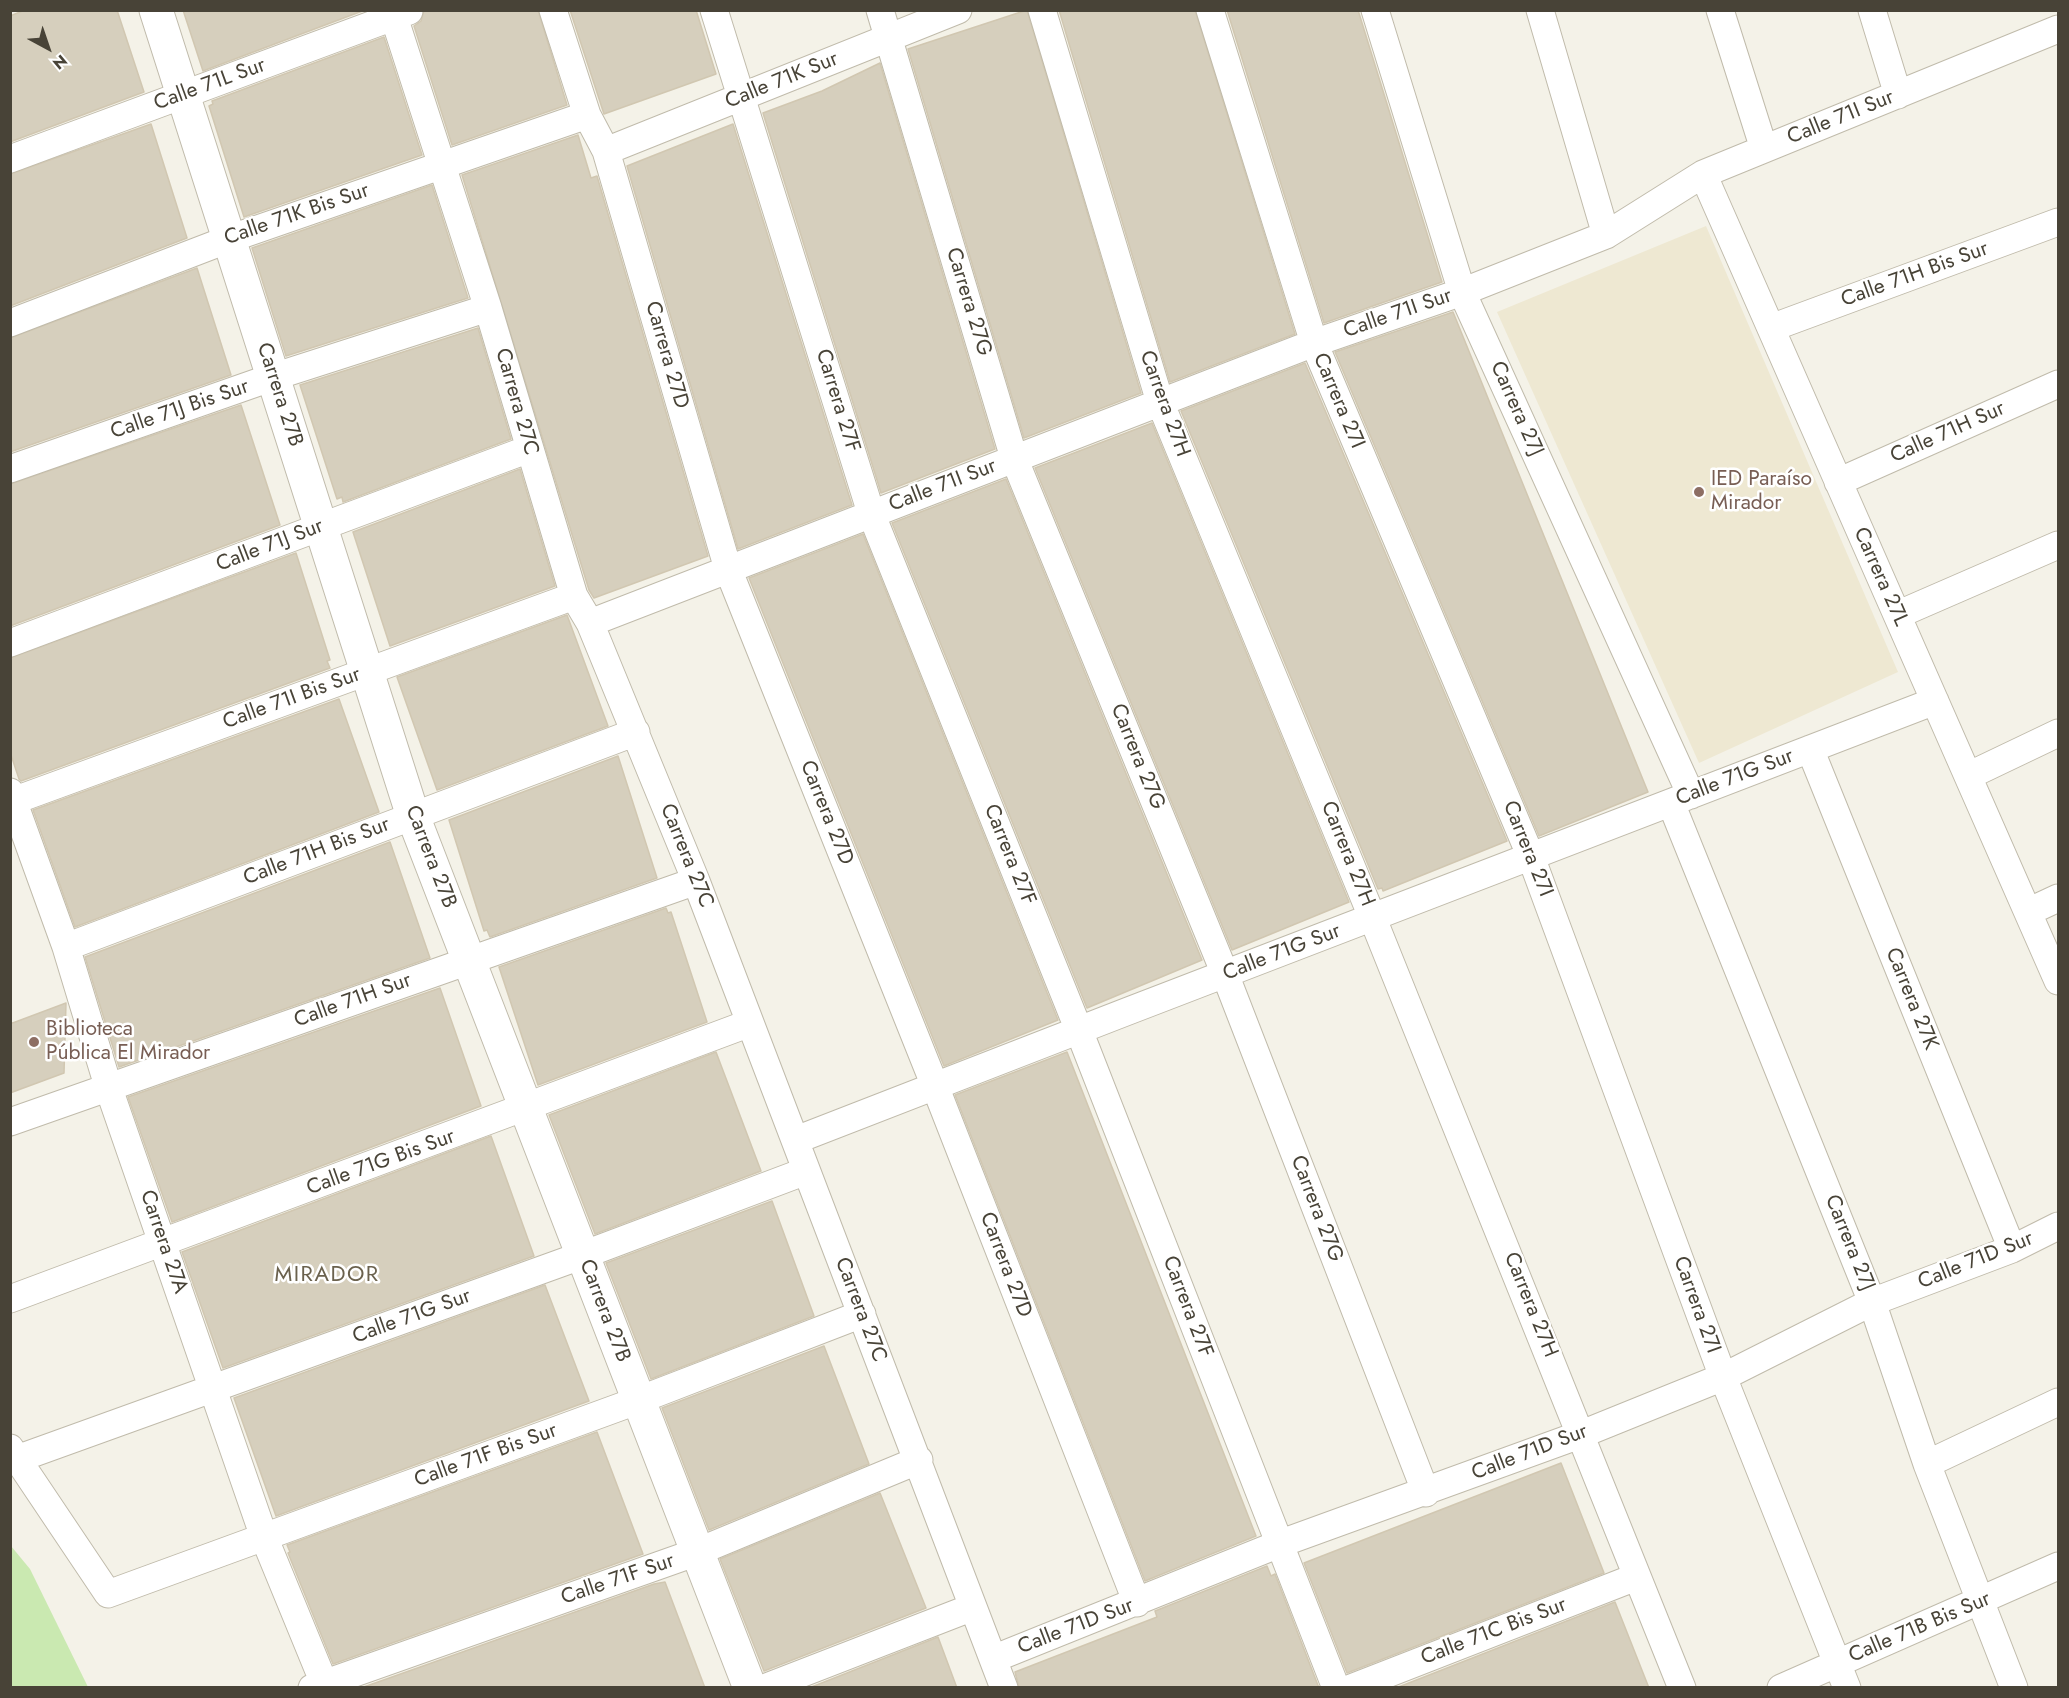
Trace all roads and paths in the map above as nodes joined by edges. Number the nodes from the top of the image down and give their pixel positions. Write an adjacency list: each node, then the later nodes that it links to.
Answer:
1 (156, 10): 16 (street, Carrera 27B)
2 (553, 10): 18 (street, Carrera 27D)
3 (714, 10): 17 (street, Carrera 27F)
4 (880, 10): 14 (street, Carrera 27G)
5 (958, 10): 14 (street, Calle 71K Sur)
6 (1042, 10): 34 (street, Carrera 27H)
7 (1210, 10): 31 (street, Carrera 27I)
8 (1375, 10): 27 (street, Carrera 27J)
9 (1540, 10): 25 (street)
10 (1720, 10): 19 (street)
11 (1872, 10): 15 (street)
12 (402, 14): 16 (street, Calle 71L Sur); 22 (street, Carrera 27C)
13 (2050, 24): 15 (street, Calle 71I Sur)
14 (888, 38): 17 (street, Calle 71K Sur); 36 (street, Carrera 27G)
15 (1898, 94): 19 (street, Calle 71I Sur)
16 (183, 95): 21 (street, Calle 71L Sur); 26 (street, Carrera 27B)
17 (743, 96): 20 (street, Calle 71K Sur); 39 (street, Carrera 27F)
18 (587, 115): 20 (street, Carrera 27D); 22 (street, Calle 71K Bis Sur)
19 (1764, 149): 23 (street, Calle 71I Sur)
20 (606, 151): 42 (street, Carrera 27D)
21 (10, 159)
22 (441, 165): 26 (street, Calle 71K Bis Sur); 28 (street, Carrera 27C)
23 (1702, 174): 25 (street, Calle 71I Sur); 30 (street, Carrera 27L)
24 (2058, 222): 30 (street, Calle 71H Bis Sur)
25 (1606, 235): 27 (street, Calle 71I Sur)
26 (229, 239): 29 (street, Calle 71K Bis Sur); 32 (street, Carrera 27B)
27 (1462, 292): 31 (street, Calle 71I Sur); 54 (street, Carrera 27J)
28 (488, 308): 32 (street, Calle 71J Bis Sur); 35 (street, Carrera 27C)
29 (10, 322)
30 (1771, 328): 38 (street, Carrera 27L)
31 (1314, 343): 34 (street, Calle 71I Sur); 56 (street, Carrera 27I)
32 (273, 377): 37 (street, Calle 71J Bis Sur); 40 (street, Carrera 27B)
33 (2058, 384): 38 (street, Calle 71H Sur)
34 (1160, 402): 36 (street, Calle 71I Sur); 60 (street, Carrera 27H)
35 (529, 449): 40 (street, Calle 71J Sur); 43 (street, Carrera 27C)
36 (1014, 458): 39 (street, Calle 71I Sur); 63 (street, Carrera 27G)
37 (10, 469)
38 (1838, 482): 44 (street, Carrera 27L)
39 (871, 513): 42 (street, Calle 71I Sur); 66 (street, Carrera 27F)
40 (321, 526): 46 (street, Calle 71J Sur); 47 (street, Carrera 27B)
41 (2058, 545): 44 (street)
42 (728, 569): 45 (street, Calle 71I Sur); 67 (street, Carrera 27D)
43 (574, 596): 45 (street, Carrera 27C); 47 (street, Calle 71I Bis Sur)
44 (1897, 615): 48 (street, Carrera 27L)
45 (590, 623): 49 (street, Carrera 27C)
46 (10, 643)
47 (368, 672): 53 (street, Calle 71I Bis Sur); 55 (street, Carrera 27B)
48 (1935, 701): 51 (street, Calle 71G Sur); 52 (street, Carrera 27L)
49 (636, 732): 55 (street, Calle 71H Bis Sur); 57 (street, Carrera 27C)
50 (2058, 733): 52 (street)
51 (1810, 749): 54 (street, Calle 71G Sur); 75 (street, Carrera 27K)
52 (1968, 776): 59 (street, Carrera 27L)
53 (12, 799): 61 (street, Carrera 27A)
54 (1681, 799): 56 (street, Calle 71G Sur); 78 (street, Carrera 27J)
55 (413, 816): 61 (street, Calle 71H Bis Sur); 62 (street, Carrera 27B)
56 (1531, 856): 60 (street, Calle 71G Sur); 80 (street, Carrera 27I)
57 (696, 881): 62 (street, Calle 71H Sur); 65 (street, Carrera 27C)
58 (2058, 898): 59 (street)
59 (2028, 912): 64 (street, Carrera 27L)
60 (1373, 919): 63 (street, Calle 71G Sur); 84 (street, Carrera 27H)
61 (66, 947): 68 (street, Carrera 27A)
62 (469, 960): 68 (street, Calle 71H Sur); 69 (street, Carrera 27B)
63 (1225, 974): 66 (street, Calle 71G Sur); 88 (street, Carrera 27G)
64 (2058, 981)
65 (750, 1023): 69 (street, Calle 71G Bis Sur); 71 (street, Carrera 27C)
66 (1078, 1028): 67 (street, Calle 71G Sur); 90 (street, Carrera 27F)
67 (935, 1086): 71 (street, Calle 71G Sur); 95 (street, Carrera 27D)
68 (109, 1089): 70 (street, Calle 71H Sur); 74 (street, Carrera 27A)
69 (526, 1109): 74 (street, Calle 71G Bis Sur); 76 (street, Carrera 27B)
70 (10, 1122)
71 (796, 1140): 72 (street, Carrera 27C)
72 (806, 1171): 76 (street, Calle 71G Sur); 79 (street, Carrera 27C)
73 (2058, 1226): 75 (street, Calle 71D Sur)
74 (163, 1243): 77 (street, Calle 71G Bis Sur); 81 (street, Carrera 27A)
75 (2012, 1249): 78 (street, Calle 71D Sur)
76 (583, 1255): 81 (street, Calle 71G Sur); 82 (street, Carrera 27B)
77 (10, 1299)
78 (1872, 1302): 80 (street, Calle 71D Sur); 87 (street, Carrera 27J)
79 (862, 1314): 82 (street, Calle 71F Bis Sur); 86 (street, Carrera 27C)
80 (1723, 1377): 84 (street, Calle 71D Sur); 98 (street, Carrera 27I)
81 (214, 1389): 85 (street, Calle 71G Sur); 89 (street, Carrera 27A)
82 (639, 1400): 89 (street, Calle 71F Bis Sur); 91 (street, Carrera 27B)
83 (2058, 1402): 87 (street)
84 (1582, 1434): 88 (street, Calle 71D Sur); 93 (street, Carrera 27H)
85 (14, 1454): 89 (street, Calle 71F Bis Sur)
86 (919, 1460): 91 (street, Calle 71F Sur); 96 (street, Carrera 27C)
87 (1927, 1464): 94 (street, Carrera 27J)
88 (1426, 1493): 90 (street, Calle 71D Sur)
89 (264, 1537): 99 (street, Carrera 27A)
90 (1279, 1544): 95 (street, Calle 71D Sur); 103 (street, Carrera 27F)
91 (698, 1552): 99 (street, Calle 71F Sur); 100 (street, Carrera 27B)
92 (2058, 1566): 94 (street, Calle 71B Bis Sur)
93 (1636, 1577): 104 (street, Calle 71C Bis Sur); 105 (street, Carrera 27H)
94 (1981, 1602): 98 (street, Calle 71B Bis Sur); 107 (street, Carrera 27J)
95 (1137, 1603): 97 (street, Calle 71D Sur)
96 (973, 1607): 97 (street, Carrera 27C); 101 (street)
97 (993, 1659): 102 (street, Carrera 27C)
98 (1842, 1676): 106 (street, Calle 71B Bis Sur)
99 (320, 1686)
100 (750, 1688)
101 (764, 1688)
102 (1004, 1688)
103 (1336, 1688)
104 (1351, 1688)
105 (1682, 1688)
106 (1781, 1688)
107 (2014, 1688)

